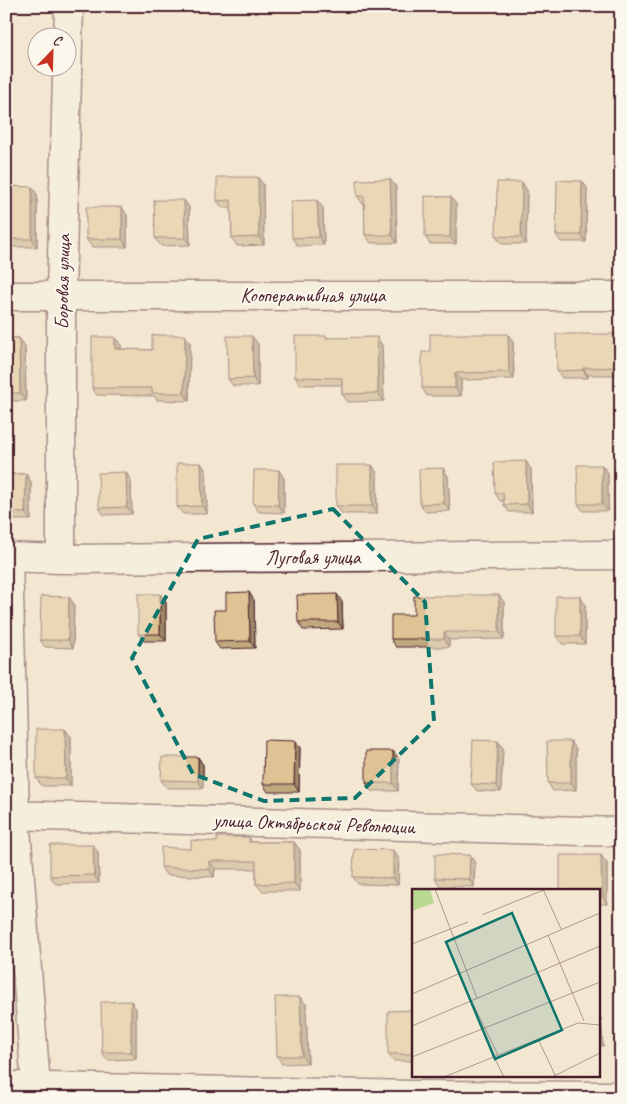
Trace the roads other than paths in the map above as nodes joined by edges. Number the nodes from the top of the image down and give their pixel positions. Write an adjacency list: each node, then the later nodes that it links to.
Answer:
1 (69, 6): 3 (street, Боровая улица)
2 (6, 296): 3 (street, Кооперативная улица)
3 (61, 296): 4 (street, Кооперативная улица); 7 (street, Боровая улица)
4 (621, 296)
5 (621, 555): 7 (street, Луговая улица)
6 (7, 557): 7 (street, Луговая улица); 8 (street)
7 (61, 559)
8 (11, 815): 9 (street, улица Октябрьской Революции); 11 (street)
9 (621, 832)
10 (6, 1086): 11 (street)
11 (36, 1086): 13 (street)
12 (621, 1096): 13 (street)
13 (412, 1097)

